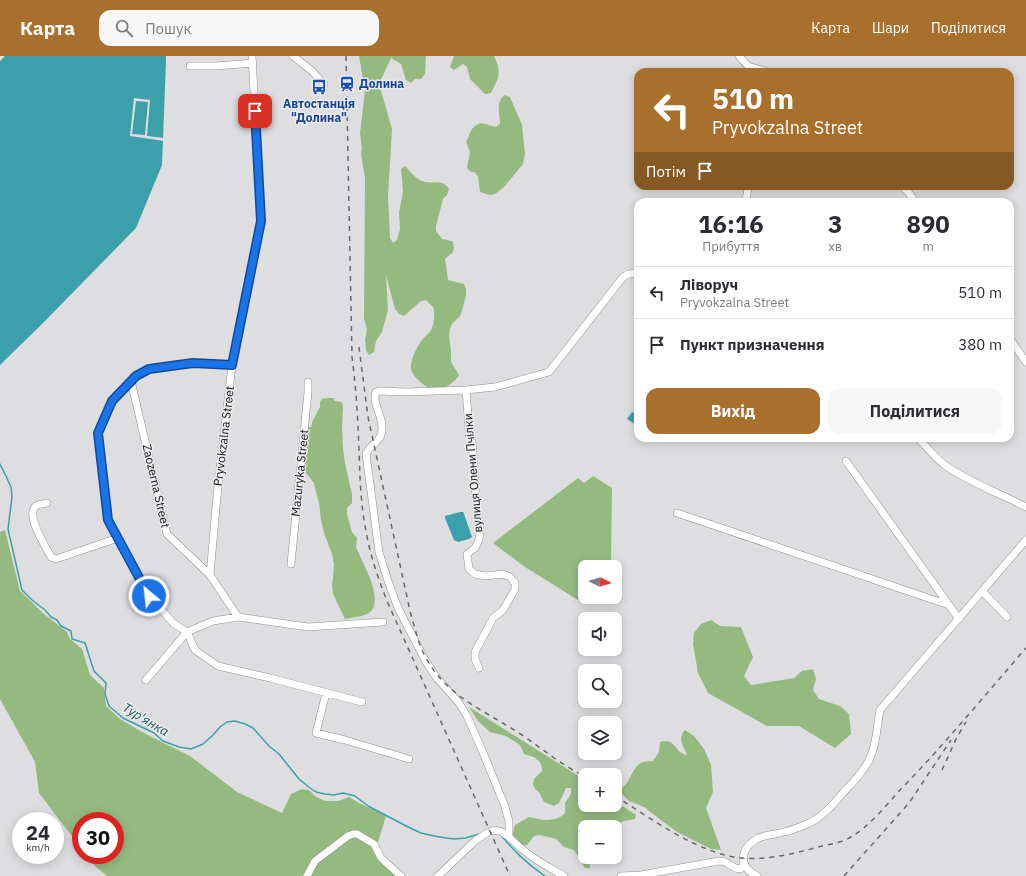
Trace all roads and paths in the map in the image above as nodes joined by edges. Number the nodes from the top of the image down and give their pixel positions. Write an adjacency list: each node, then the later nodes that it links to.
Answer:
1 (293, 56): 6 (street)
2 (739, 56): 5 (street)
3 (252, 60): 4 (street); 12 (street, Pryvokzalna Street)
4 (190, 66)
5 (748, 68)
6 (324, 84)
7 (906, 190): 8 (street)
8 (912, 198)
9 (634, 273): 15 (street)
10 (1014, 345): 11 (street)
11 (1026, 362)
12 (232, 365): 13 (street); 24 (street, Pryvokzalna Street)
13 (131, 381): 21 (street); 24 (street, Zaozerna Street)
14 (308, 382): 23 (street, Mazuryka Street)
15 (466, 390): 32 (street, вулиця Олени Пчілки); 37 (street)
16 (922, 442): 19 (street)
17 (846, 461): 26 (street)
18 (47, 503): 21 (street)
19 (1026, 507)
20 (677, 513): 26 (street)
21 (118, 538): 31 (street)
22 (1026, 540): 25 (street)
23 (291, 564)
24 (210, 576): 27 (street)
25 (982, 591): 28 (street); 29 (street)
26 (949, 605): 29 (street)
27 (238, 617): 30 (street); 31 (street)
28 (1007, 617)
29 (959, 619): 38 (street)
30 (383, 622)
31 (187, 632): 33 (street); 34 (street)
32 (479, 668)
33 (146, 680)
34 (326, 693): 35 (street); 36 (street)
35 (362, 702)
36 (409, 759)
37 (509, 837): 41 (street); 42 (street)
38 (744, 865): 43 (street); 44 (street)
39 (307, 876): 40 (street)
40 (401, 876)
41 (438, 876)
42 (564, 876)
43 (621, 876)
44 (757, 876)

